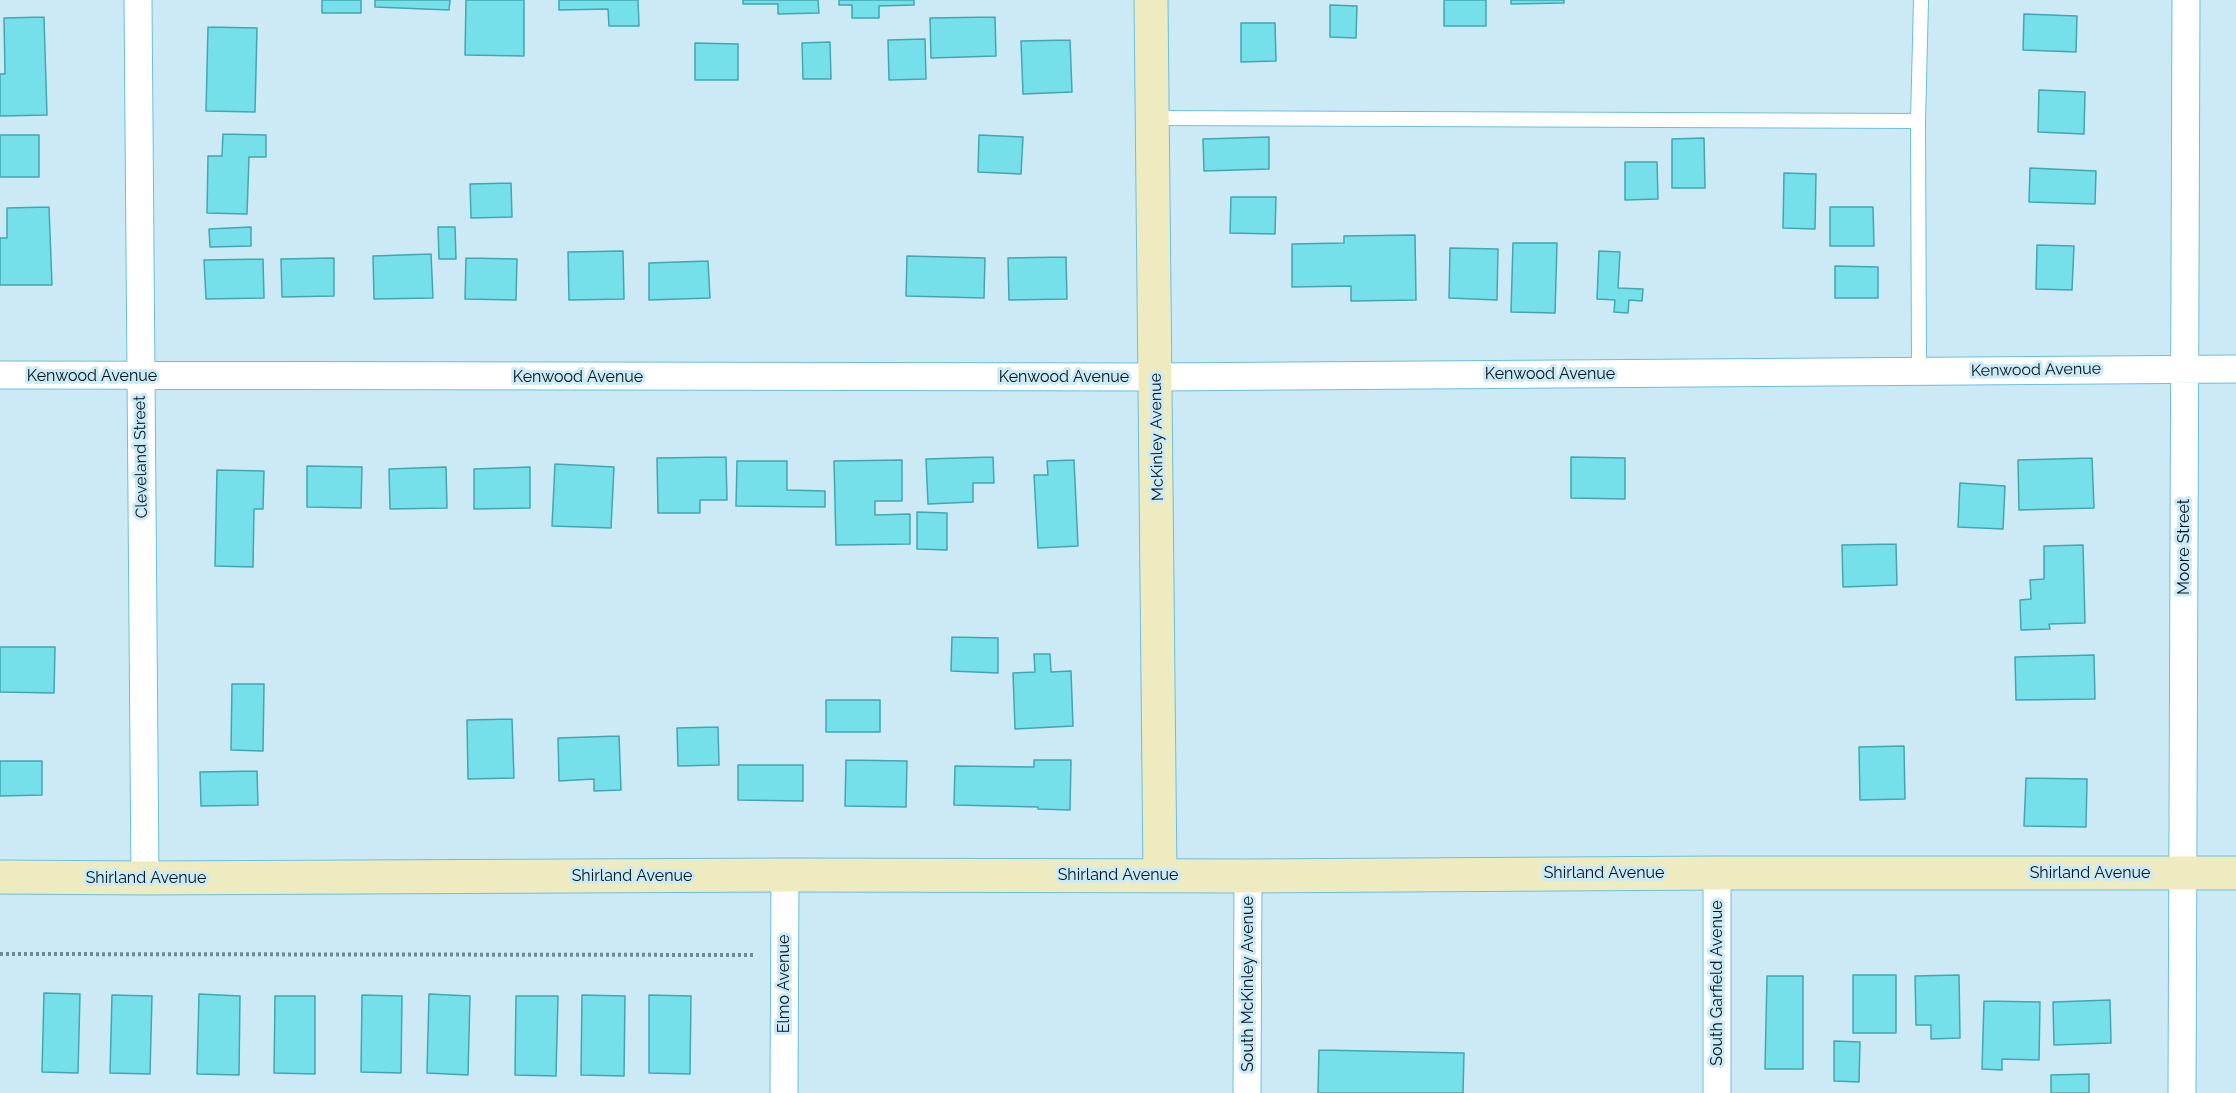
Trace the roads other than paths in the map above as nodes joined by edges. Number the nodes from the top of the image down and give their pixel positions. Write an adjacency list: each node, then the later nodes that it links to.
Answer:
1 (138, 0): 11 (street, Cleveland Street)
2 (1151, 0): 5 (street, McKinley Avenue)
3 (1921, 0): 6 (lane)
4 (2186, 0): 7 (street, Moore Street)
5 (1152, 118): 6 (lane); 12 (street, McKinley Avenue)
6 (1918, 121): 9 (lane)
7 (2185, 369): 8 (street, Kenwood Avenue); 9 (street, Kenwood Avenue); 14 (street, Moore Street)
8 (2236, 369)
9 (1919, 372): 12 (street, Kenwood Avenue)
10 (0, 375): 11 (street, Kenwood Avenue)
11 (140, 375): 12 (street, Kenwood Avenue); 20 (street, Cleveland Street)
12 (1156, 377): 17 (street, McKinley Avenue)
13 (1717, 873): 14 (street, Shirland Avenue); 18 (street, Shirland Avenue); 23 (street, South Garfield Avenue)
14 (2183, 873): 15 (street, Shirland Avenue); 24 (street, Moore Street)
15 (2236, 873)
16 (785, 875): 17 (street, Shirland Avenue); 20 (street, Shirland Avenue); 21 (street, Elmo Avenue)
17 (1161, 875): 18 (street, Shirland Avenue)
18 (1248, 876): 22 (street, South McKinley Avenue)
19 (0, 877): 20 (street, Shirland Avenue)
20 (145, 878)
21 (784, 1093)
22 (1247, 1093)
23 (1717, 1093)
24 (2182, 1093)

